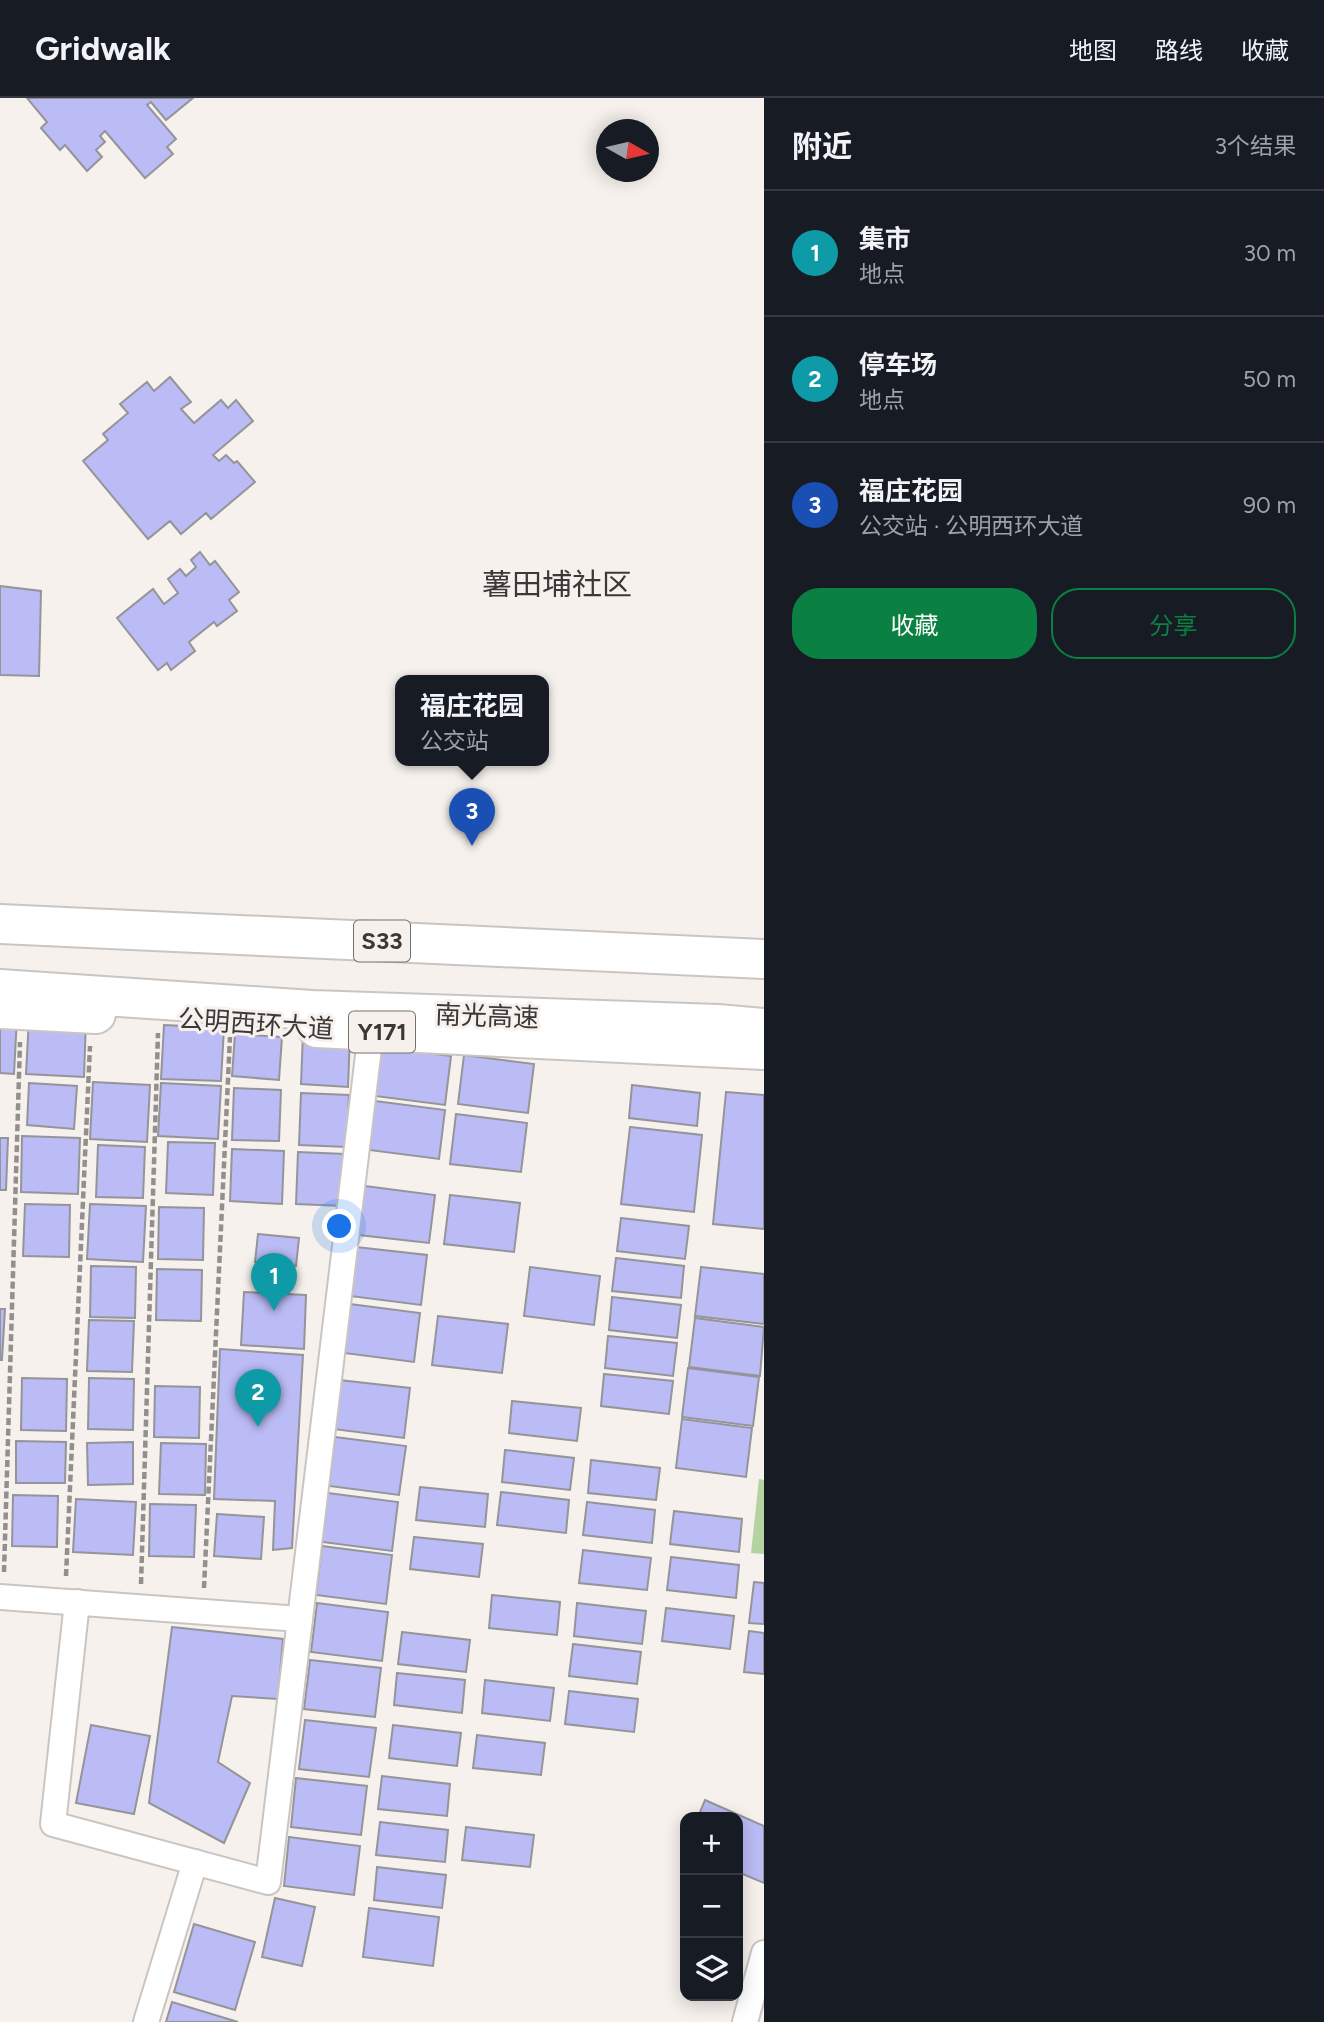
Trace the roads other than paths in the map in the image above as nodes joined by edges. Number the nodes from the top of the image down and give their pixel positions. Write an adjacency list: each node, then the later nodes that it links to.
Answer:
1 (0, 914): 3 (main road)
2 (0, 924): 4 (main road, S33)
3 (764, 946)
4 (764, 959)
5 (7, 1003): 6 (main road, 南光高速); 7 (main road, 公明西环大道 / Y171)
6 (764, 1028)
7 (371, 1031): 8 (main road, 公明西环大道 / Y171); 11 (street)
8 (764, 1050)
9 (2, 1597): 10 (street)
10 (71, 1602): 11 (street); 12 (street)
11 (300, 1619): 12 (street)
12 (195, 1863): 14 (street)
13 (764, 1953): 15 (street)
14 (146, 2022)
15 (745, 2022)

